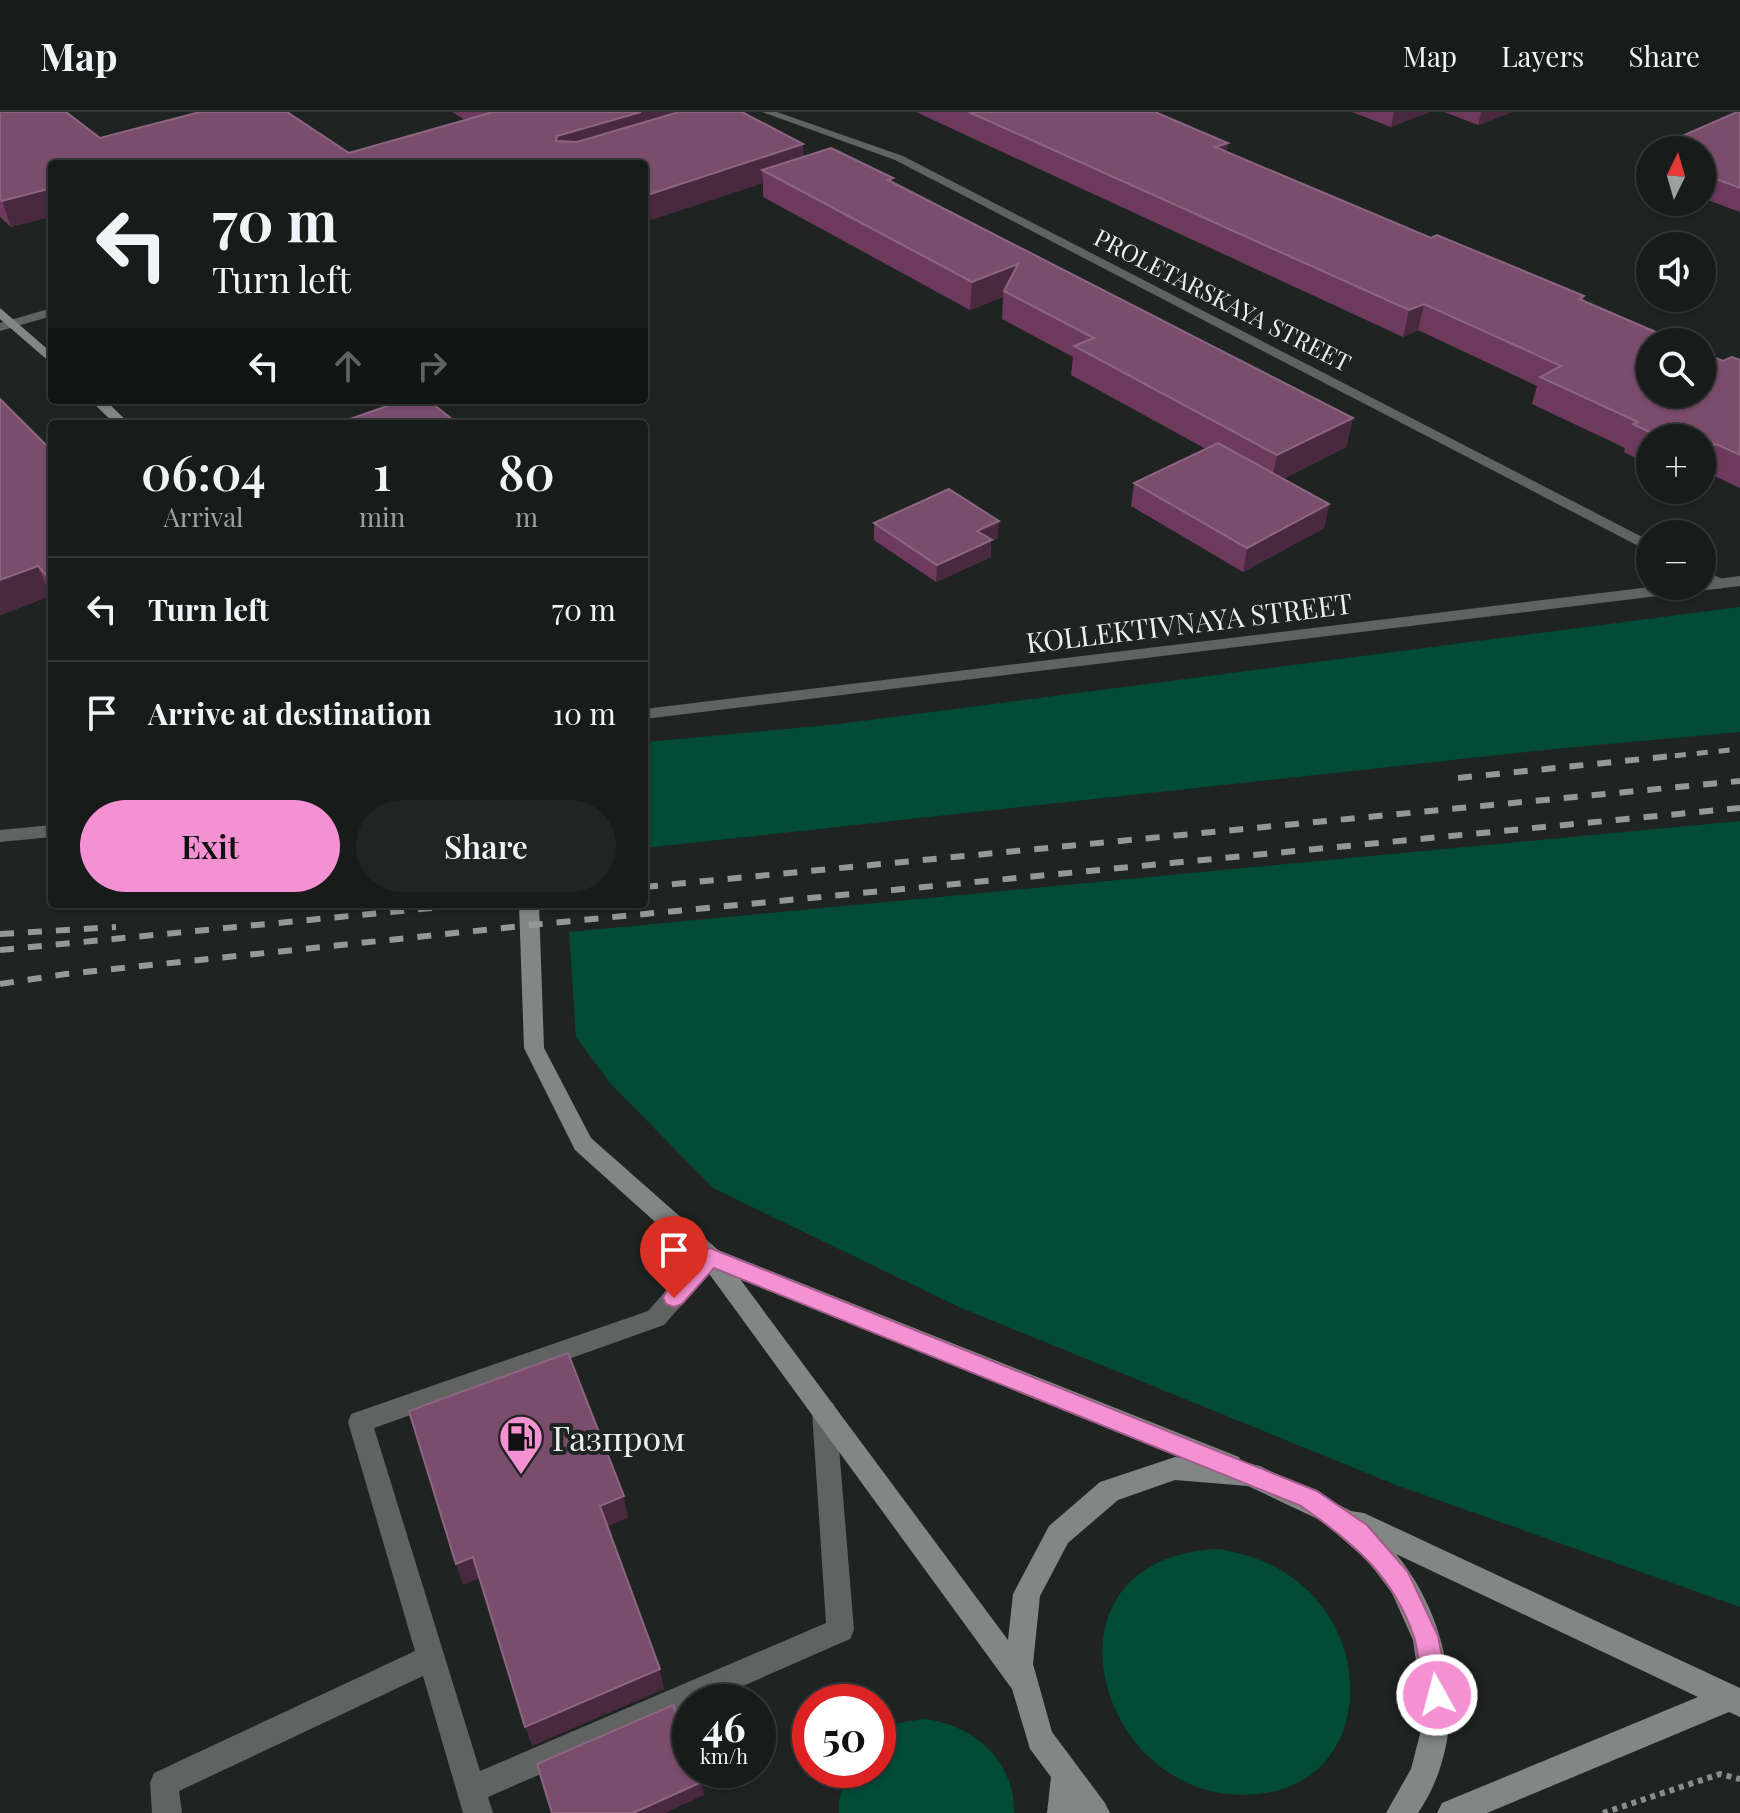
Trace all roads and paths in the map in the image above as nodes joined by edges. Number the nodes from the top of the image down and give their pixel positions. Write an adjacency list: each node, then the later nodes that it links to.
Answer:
1 (767, 112): 8 (street, PROLETARSKAYA STREET)
2 (0, 312): 4 (main road)
3 (48, 313): 4 (street)
4 (6, 325): 5 (main road)
5 (48, 357)
6 (101, 404): 7 (main road)
7 (119, 420)
8 (1636, 540)
9 (1740, 581): 11 (street, KOLLEKTIVNAYA STREET)
10 (1716, 582): 11 (street)
11 (1720, 584): 12 (street, KOLLEKTIVNAYA STREET)
12 (648, 714)
13 (48, 831): 14 (street)
14 (0, 836)
15 (529, 908): 16 (main road)
16 (710, 1257): 17 (main road); 18 (main road); 20 (street)
17 (824, 1411): 21 (main road); 25 (street)
18 (1272, 1482): 19 (main road); 21 (main road)
19 (1326, 1509): 22 (main road); 29 (main road)
20 (430, 1658): 25 (street); 26 (street)
21 (1021, 1681): 24 (main road)
22 (1735, 1701): 30 (main road)
23 (1740, 1779): 31 (path)
24 (1064, 1780): 27 (main road); 28 (main road)
25 (474, 1802)
26 (167, 1813)
27 (1062, 1813)
28 (1095, 1813)
29 (1401, 1813)
30 (1452, 1813)
31 (1603, 1813)

